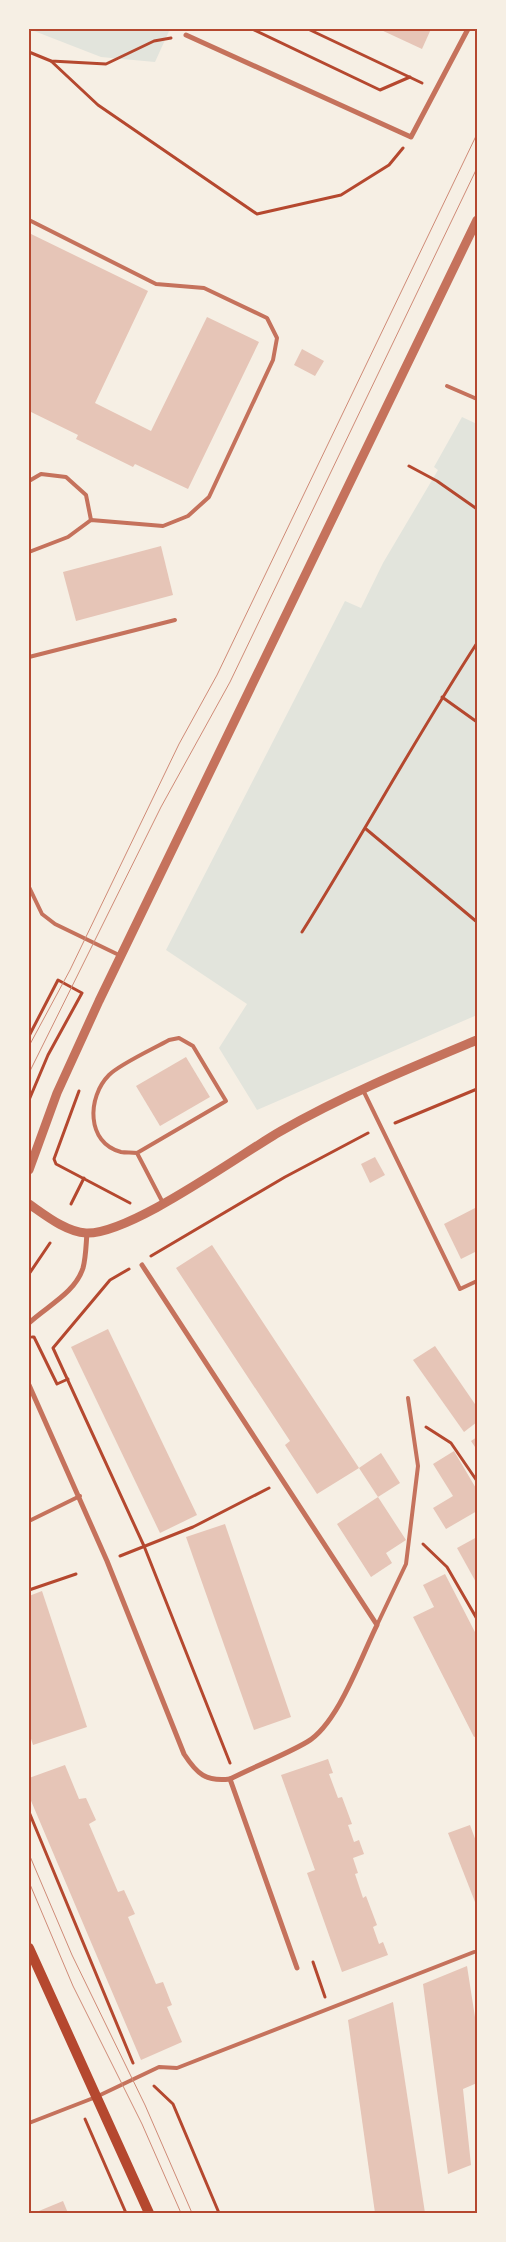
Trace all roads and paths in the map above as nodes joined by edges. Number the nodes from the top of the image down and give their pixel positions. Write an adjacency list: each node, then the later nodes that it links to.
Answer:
1 (252, 29): 7 (path)
2 (308, 29): 7 (path)
3 (468, 29): 8 (street)
4 (186, 35): 6 (path); 9 (street)
5 (29, 52): 6 (path)
6 (51, 61): 9 (path)
7 (410, 77): 8 (path)
8 (437, 89): 9 (street)
9 (412, 137)
10 (29, 220): 17 (lane)
11 (477, 220): 28 (street)
12 (447, 386): 13 (lane)
13 (477, 399)
14 (409, 466): 16 (path)
15 (29, 481): 17 (lane)
16 (477, 509)
17 (91, 520): 18 (lane)
18 (29, 552)
19 (175, 620): 21 (lane)
20 (477, 643): 22 (path)
21 (29, 658)
22 (442, 698): 23 (path); 24 (path)
23 (477, 722)
24 (366, 829): 26 (path); 27 (path)
25 (29, 887): 28 (lane)
26 (477, 922)
27 (302, 932)
28 (121, 956): 35 (street)
29 (29, 1036): 33 (path)
30 (477, 1040): 31 (street)
31 (362, 1088): 39 (street); 48 (lane)
32 (80, 1089): 37 (path)
33 (29, 1100)
34 (137, 1153): 34 (lane); 38 (lane)
35 (29, 1170)
36 (285, 1177): 44 (path)
37 (84, 1178): 38 (path); 41 (path)
38 (156, 1192): 39 (lane)
39 (163, 1203): 42 (street)
40 (29, 1204): 42 (street)
41 (71, 1204)
42 (87, 1233): 49 (street)
43 (50, 1243): 47 (path)
44 (149, 1257)
45 (142, 1264): 55 (street)
46 (133, 1267): 51 (path)
47 (29, 1274)
48 (477, 1281)
49 (29, 1323)
50 (34, 1337): 51 (path)
51 (68, 1379): 60 (path)
52 (29, 1385): 57 (street)
53 (408, 1398): 54 (lane)
54 (411, 1417): 56 (path); 59 (lane)
55 (283, 1481): 60 (path); 65 (street)
56 (477, 1481)
57 (80, 1496): 58 (lane); 61 (street)
58 (29, 1521)
59 (410, 1532): 64 (path); 65 (lane)
60 (144, 1546): 61 (path); 66 (path)
61 (107, 1561): 67 (street)
62 (76, 1574): 63 (path)
63 (29, 1590)
64 (477, 1619)
65 (377, 1625): 66 (street)
66 (240, 1774): 67 (street)
67 (230, 1778): 72 (street)
68 (29, 1812): 74 (path)
69 (29, 1948): 75 (main road)
70 (474, 1952): 73 (lane)
71 (310, 1954): 73 (path)
72 (297, 1968)
73 (330, 2009): 74 (lane)
74 (143, 2075): 75 (lane); 78 (path)
75 (96, 2097): 76 (lane); 77 (main road)
76 (29, 2123)
77 (149, 2213)
78 (219, 2213)

